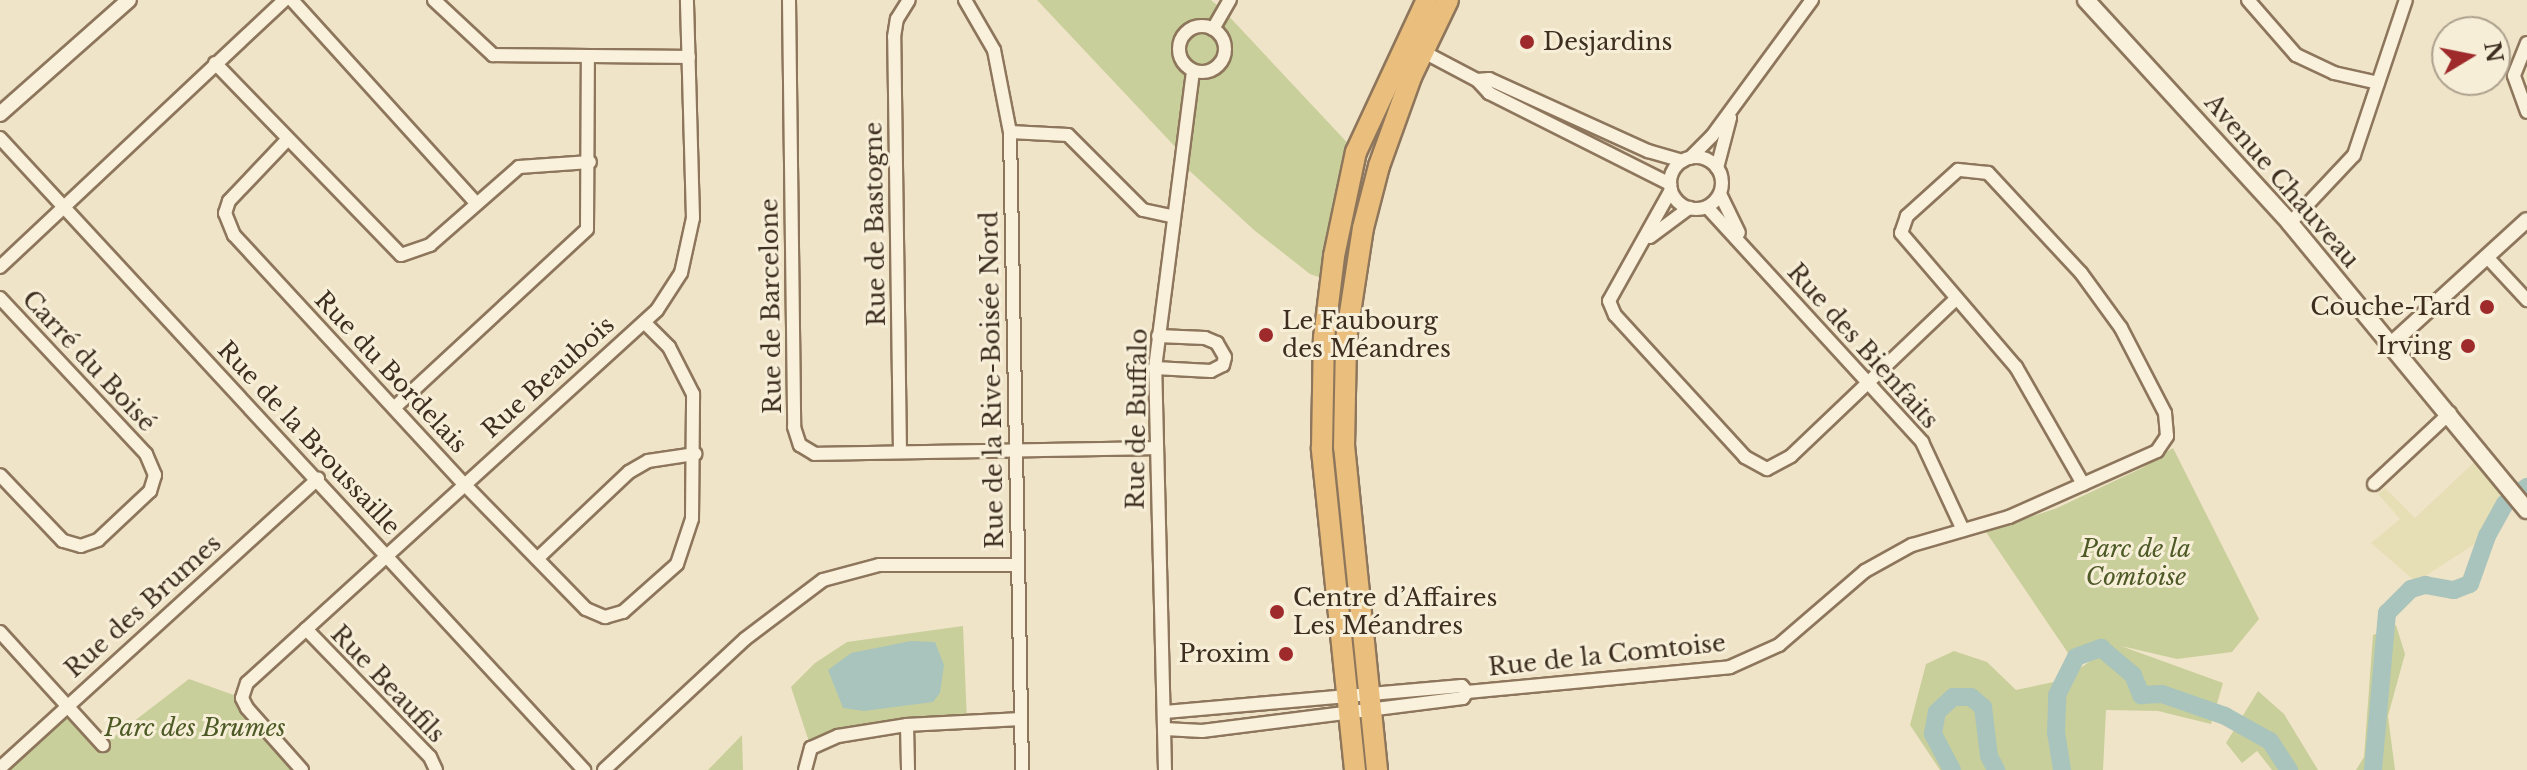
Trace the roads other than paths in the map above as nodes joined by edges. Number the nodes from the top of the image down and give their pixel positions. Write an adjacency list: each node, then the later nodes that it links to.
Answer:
1 (129, 0): 27 (street)
2 (284, 0): 21 (street)
3 (292, 0): 36 (street)
4 (435, 0): 19 (street)
5 (687, 0): 20 (street, Rue Beaubois)
6 (789, 0): 58 (street, Rue de Barcelone)
7 (909, 0): 58 (street, Rue de Bastogne)
8 (965, 0): 28 (street, Rue de la Rive-Boisée Nord)
9 (1230, 0): 16 (street)
10 (1427, 0): 18 (highway)
11 (1448, 0): 18 (highway)
12 (1812, 0): 25 (street)
13 (2086, 0): 42 (main road, Avenue Chauveau)
14 (2248, 0): 24 (street)
15 (2406, 0): 24 (street)
16 (1213, 29): 22 (street); 22 (street)
17 (2527, 43): 26 (street)
18 (1414, 47): 23 (street); 73 (highway); 75 (highway)
19 (588, 57): 20 (street); 32 (street)
20 (689, 57): 50 (street, Rue Beaubois)
21 (215, 63): 30 (street); 39 (street)
22 (1193, 71): 40 (street, Rue de Buffalo)
23 (1477, 80): 31 (street); 34 (street)
24 (2378, 83): 42 (street)
25 (1734, 107): 31 (street); 33 (street)
26 (2527, 112)
27 (0, 114)
28 (1010, 132): 40 (street); 59 (street, Rue de la Rive-Boisée Nord)
29 (0, 138): 39 (street, Rue de la Broussaille)
30 (286, 141): 36 (street); 55 (street, Rue du Bordelais)
31 (1686, 159): 33 (street); 34 (street)
32 (590, 162): 36 (street); 55 (street)
33 (1717, 168): 35 (street)
34 (1671, 187): 38 (street); 43 (street)
35 (1720, 194): 37 (street); 44 (street, Rue des Bienfaits)
36 (476, 203)
37 (1707, 207): 38 (street); 44 (street, Rue des Bienfaits)
38 (1689, 208): 43 (street)
39 (64, 209): 46 (street); 62 (street, Rue de la Broussaille)
40 (1171, 216): 51 (street, Rue de Buffalo)
41 (2527, 220): 45 (street)
42 (2290, 223): 52 (main road, Avenue Chauveau)
43 (1647, 239): 54 (street)
44 (1742, 240): 54 (street, Rue des Bienfaits)
45 (2487, 257): 49 (street); 52 (street)
46 (0, 267)
47 (0, 298): 61 (street, Carré du Boisé)
48 (1955, 300): 54 (street); 64 (street); 64 (street, Rue de la Comtoise)
49 (2527, 300)
50 (644, 322): 60 (street); 63 (street, Rue Beaubois)
51 (1158, 336): 53 (street, Rue de Buffalo); 53 (street)
52 (2390, 345): 56 (main road, Avenue Chauveau)
53 (1155, 368): 57 (street, Rue de Buffalo)
54 (1871, 382): 67 (street, Rue des Bienfaits)
55 (394, 408): 63 (street, Rue du Bordelais)
56 (2450, 413): 65 (street); 66 (main road, Avenue Chauveau)
57 (1155, 448): 59 (street, Rue de Barcelone); 76 (street, Rue de Buffalo)
58 (900, 452): 59 (street, Rue de Barcelone)
59 (1016, 453): 70 (street, Rue de la Rive-Boisée Nord)
60 (695, 454): 69 (street); 69 (street, Rue du Bordelais)
61 (0, 475)
62 (318, 479): 68 (street, Rue de la Broussaille); 74 (street, Rue des Brumes)
63 (463, 483): 68 (street, Rue Beaubois); 69 (street, Rue du Bordelais)
64 (2083, 484): 67 (street, Rue de la Comtoise)
65 (2374, 484)
66 (2527, 510)
67 (1963, 530): 73 (street, Rue de la Comtoise)
68 (386, 552): 71 (street, Rue Beaubois); 84 (street, Rue de la Broussaille)
69 (538, 558)
70 (1016, 565): 77 (street, Rue de la Rive-Boisée Nord); 85 (street)
71 (306, 629): 82 (street, Rue Beaubois); 83 (street, Rue Beaufils)
72 (0, 632): 74 (street)
73 (1370, 702): 75 (street, Rue de la Comtoise); 91 (highway)
74 (67, 704): 80 (street); 81 (street, Rue des Brumes)
75 (1348, 704): 76 (street); 79 (street); 90 (highway)
76 (1165, 712): 79 (street, Rue de Buffalo)
77 (1020, 719): 78 (street); 88 (street, Rue de la Rive-Boisée Nord)
78 (907, 725): 86 (street); 87 (street)
79 (1165, 729): 89 (street, Rue de Buffalo)
80 (103, 745)
81 (0, 768)
82 (302, 770)
83 (436, 770)
84 (584, 770)
85 (604, 770)
86 (805, 770)
87 (908, 770)
88 (1022, 770)
89 (1165, 770)
90 (1355, 770)
91 (1377, 770)

